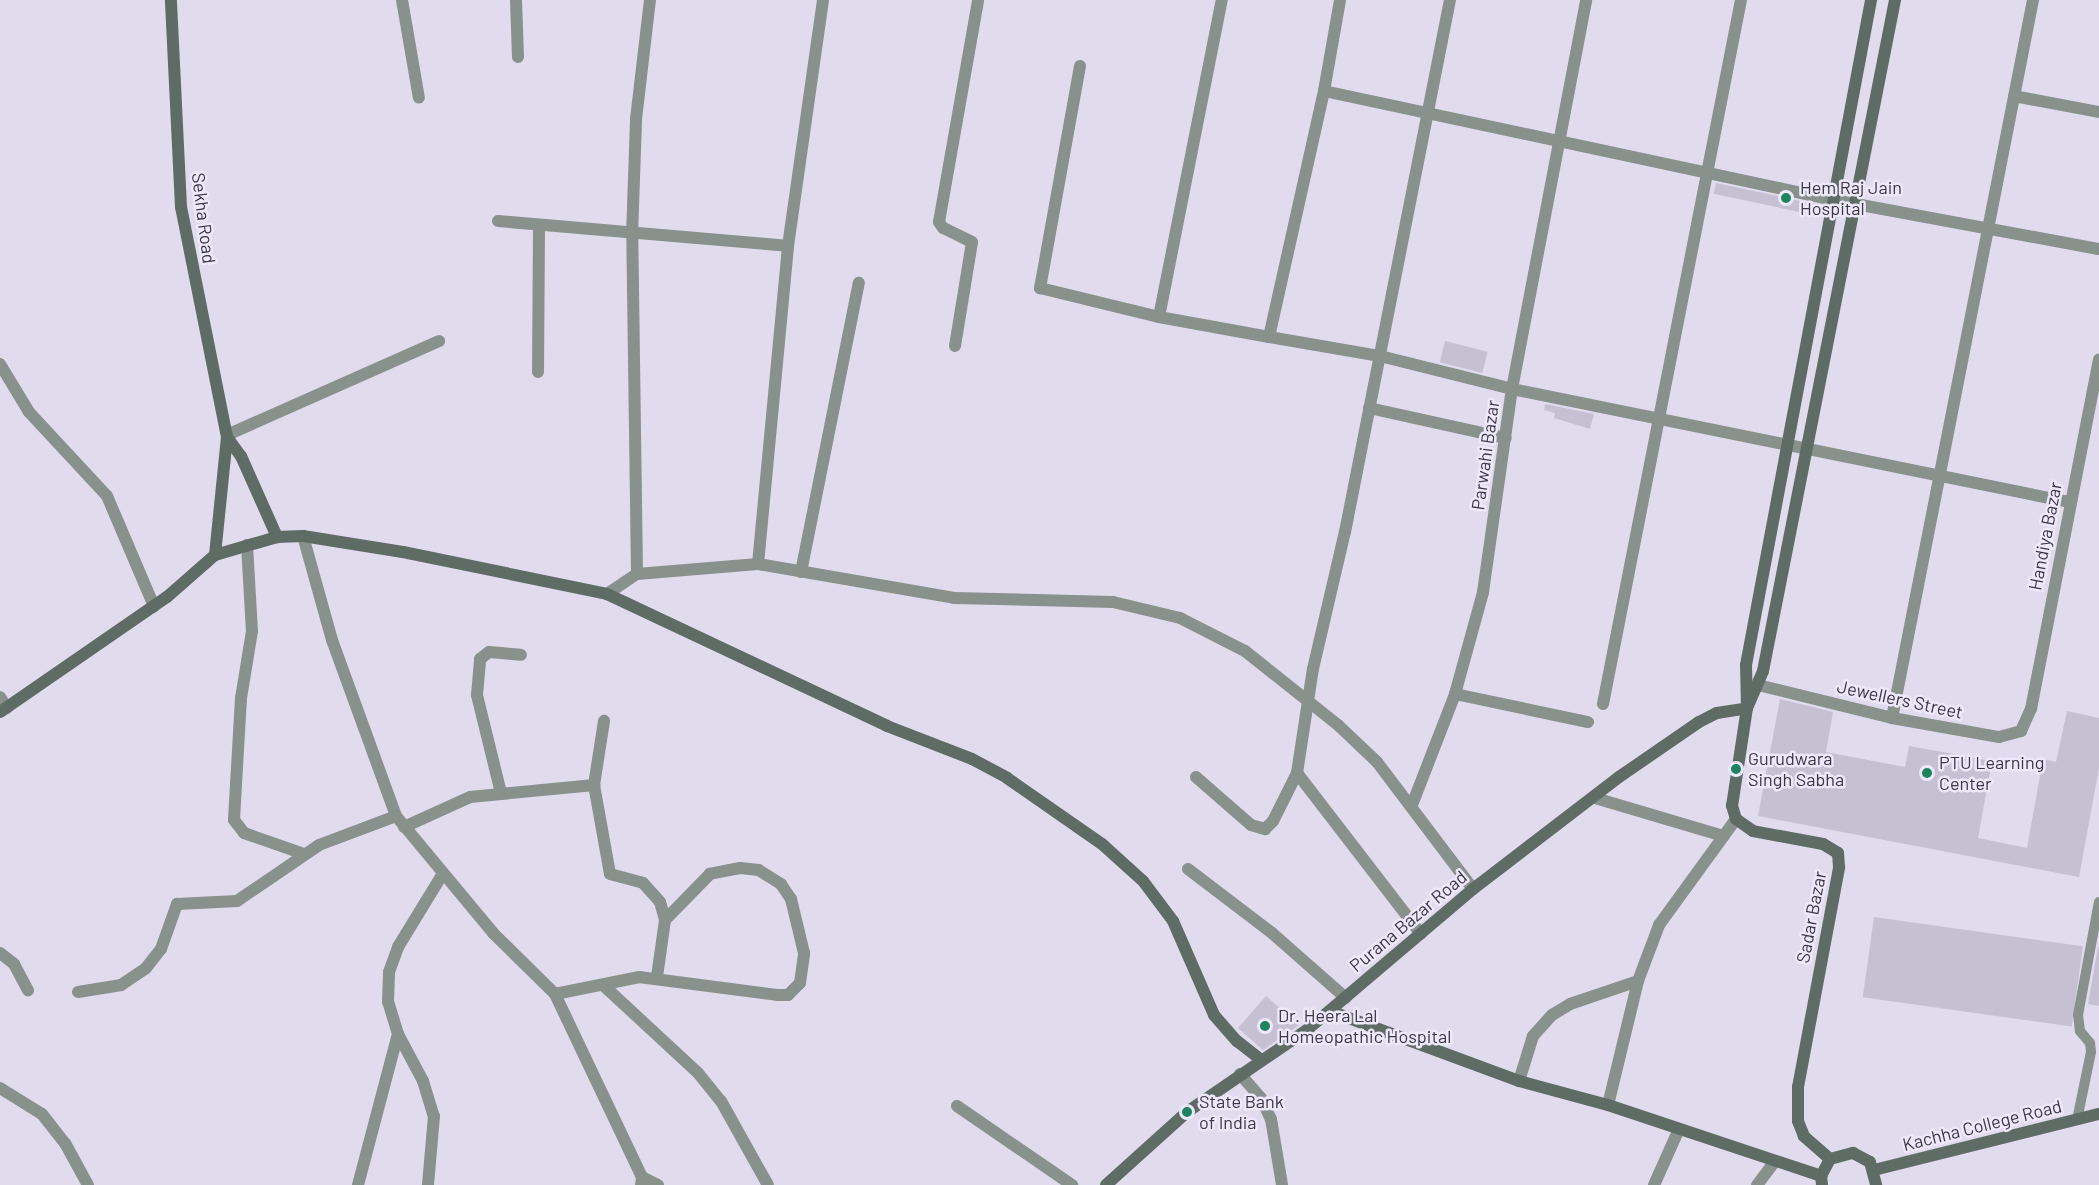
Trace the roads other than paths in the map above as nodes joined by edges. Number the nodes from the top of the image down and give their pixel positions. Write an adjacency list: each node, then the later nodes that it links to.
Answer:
1 (171, 0): 44 (street, Sekha Road)
2 (402, 0): 19 (street)
3 (516, 0): 15 (street)
4 (650, 0): 29 (street)
5 (823, 0): 30 (street)
6 (978, 0): 36 (street)
7 (1222, 0): 33 (street)
8 (1340, 0): 17 (street)
9 (1450, 0): 21 (street)
10 (1586, 0): 22 (street, Parwahi Bazar)
11 (1741, 0): 23 (street)
12 (1871, 0): 24 (street)
13 (1895, 0): 25 (street)
14 (2033, 0): 18 (street)
15 (518, 57)
16 (1080, 66): 33 (street)
17 (1324, 91): 21 (street); 34 (street)
18 (2014, 96): 20 (street); 28 (street)
19 (419, 98)
20 (2099, 112)
21 (1427, 115): 22 (street); 37 (street)
22 (1558, 140): 23 (street); 41 (street, Parwahi Bazar)
23 (1709, 171): 24 (street); 43 (street)
24 (1834, 200): 25 (street); 46 (street)
25 (1855, 204): 28 (street); 47 (street)
26 (498, 221): 27 (street)
27 (539, 226): 29 (street); 40 (street)
28 (1988, 228): 31 (street); 48 (street)
29 (632, 236): 30 (street); 56 (street)
30 (788, 246): 54 (street)
31 (2099, 249)
32 (859, 283): 55 (street)
33 (1159, 317): 34 (street)
34 (1269, 337): 37 (street)
35 (439, 341): 44 (street)
36 (955, 346)
37 (1380, 356): 41 (street); 42 (street)
38 (2099, 360): 49 (street, Handiya Bazar)
39 (0, 364): 58 (street)
40 (538, 372)
41 (1512, 389): 43 (street); 45 (street, Parwahi Bazar)
42 (1369, 408): 45 (street); 63 (street)
43 (1660, 417): 46 (street); 64 (street)
44 (227, 436): 51 (street, Sekha Road); 53 (street, Sekha Road)
45 (1506, 438): 61 (street, Parwahi Bazar)
46 (1790, 444): 47 (street); 65 (street)
47 (1809, 448): 48 (street); 60 (street)
48 (1940, 475): 49 (street); 67 (street)
49 (2069, 502): 68 (street, Handiya Bazar)
50 (303, 536): 51 (street); 57 (street); 77 (street)
51 (277, 537): 52 (street)
52 (247, 545): 53 (street); 81 (street)
53 (215, 555): 58 (street)
54 (758, 564): 55 (street); 56 (street)
55 (801, 572): 63 (street)
56 (636, 574): 57 (street)
57 (607, 594): 98 (street)
58 (154, 606): 66 (street)
59 (521, 655): 74 (street)
60 (1758, 685): 65 (street); 67 (street, Jewellers Street)
61 (1455, 694): 70 (street); 76 (street, Parwahi Bazar)
62 (0, 697): 66 (street)
63 (1309, 700): 71 (street); 76 (street)
64 (1603, 704)
65 (1747, 708): 75 (street, Purana Bazar Road); 78 (street)
66 (3, 710)
67 (1892, 718): 68 (street, Jewellers Street)
68 (2029, 721)
69 (604, 722): 73 (street)
70 (1588, 722)
71 (1297, 773): 72 (street); 87 (street)
72 (1196, 777)
73 (594, 785): 74 (street); 86 (street)
74 (501, 792): 79 (street)
75 (1595, 798): 80 (street); 84 (street, Purana Bazar Road)
76 (1412, 805): 84 (street)
77 (396, 816): 79 (street); 81 (street)
78 (1736, 819): 80 (street); 107 (street, Sadar Bazar)
79 (404, 827): 83 (street)
80 (1723, 836): 90 (street)
81 (304, 854): 93 (street)
82 (1188, 869): 95 (street)
83 (442, 874): 94 (street); 97 (street)
84 (1473, 889): 87 (street, Purana Bazar Road)
85 (2099, 902): 105 (lane)
86 (665, 920): 89 (street); 89 (street)
87 (1421, 934): 95 (street, Purana Bazar Road)
88 (0, 953): 92 (street)
89 (657, 977): 91 (street)
90 (1638, 981): 100 (street); 102 (street)
91 (603, 985): 94 (street); 116 (street)
92 (28, 990)
93 (78, 992)
94 (555, 994): 111 (street)
95 (1346, 998): 96 (street, Purana Bazar Road)
96 (1330, 1011): 98 (street, Purana Bazar Road); 100 (street)
97 (398, 1034): 113 (street); 114 (street)
98 (1260, 1059): 99 (street, Purana Bazar Road)
99 (1240, 1074): 118 (street, Purana Bazar Road); 119 (street)
100 (1519, 1080): 102 (street)
101 (0, 1088): 112 (street)
102 (1608, 1105): 106 (street)
103 (957, 1106): 117 (street)
104 (2099, 1114): 105 (street, Kachha College Road)
105 (2077, 1120): 109 (street, Kachha College Road)
106 (1679, 1129): 108 (street); 120 (street)
107 (1830, 1159): 109 (street); 110 (street)
108 (1775, 1161): 110 (street); 121 (street)
109 (1874, 1170): 122 (street)
110 (1821, 1180)
111 (641, 1181): 115 (street)
112 (88, 1185)
113 (358, 1185)
114 (428, 1185)
115 (658, 1185)
116 (768, 1185)
117 (1072, 1185)
118 (1106, 1185)
119 (1282, 1185)
120 (1654, 1185)
121 (1757, 1185)
122 (1875, 1185)

